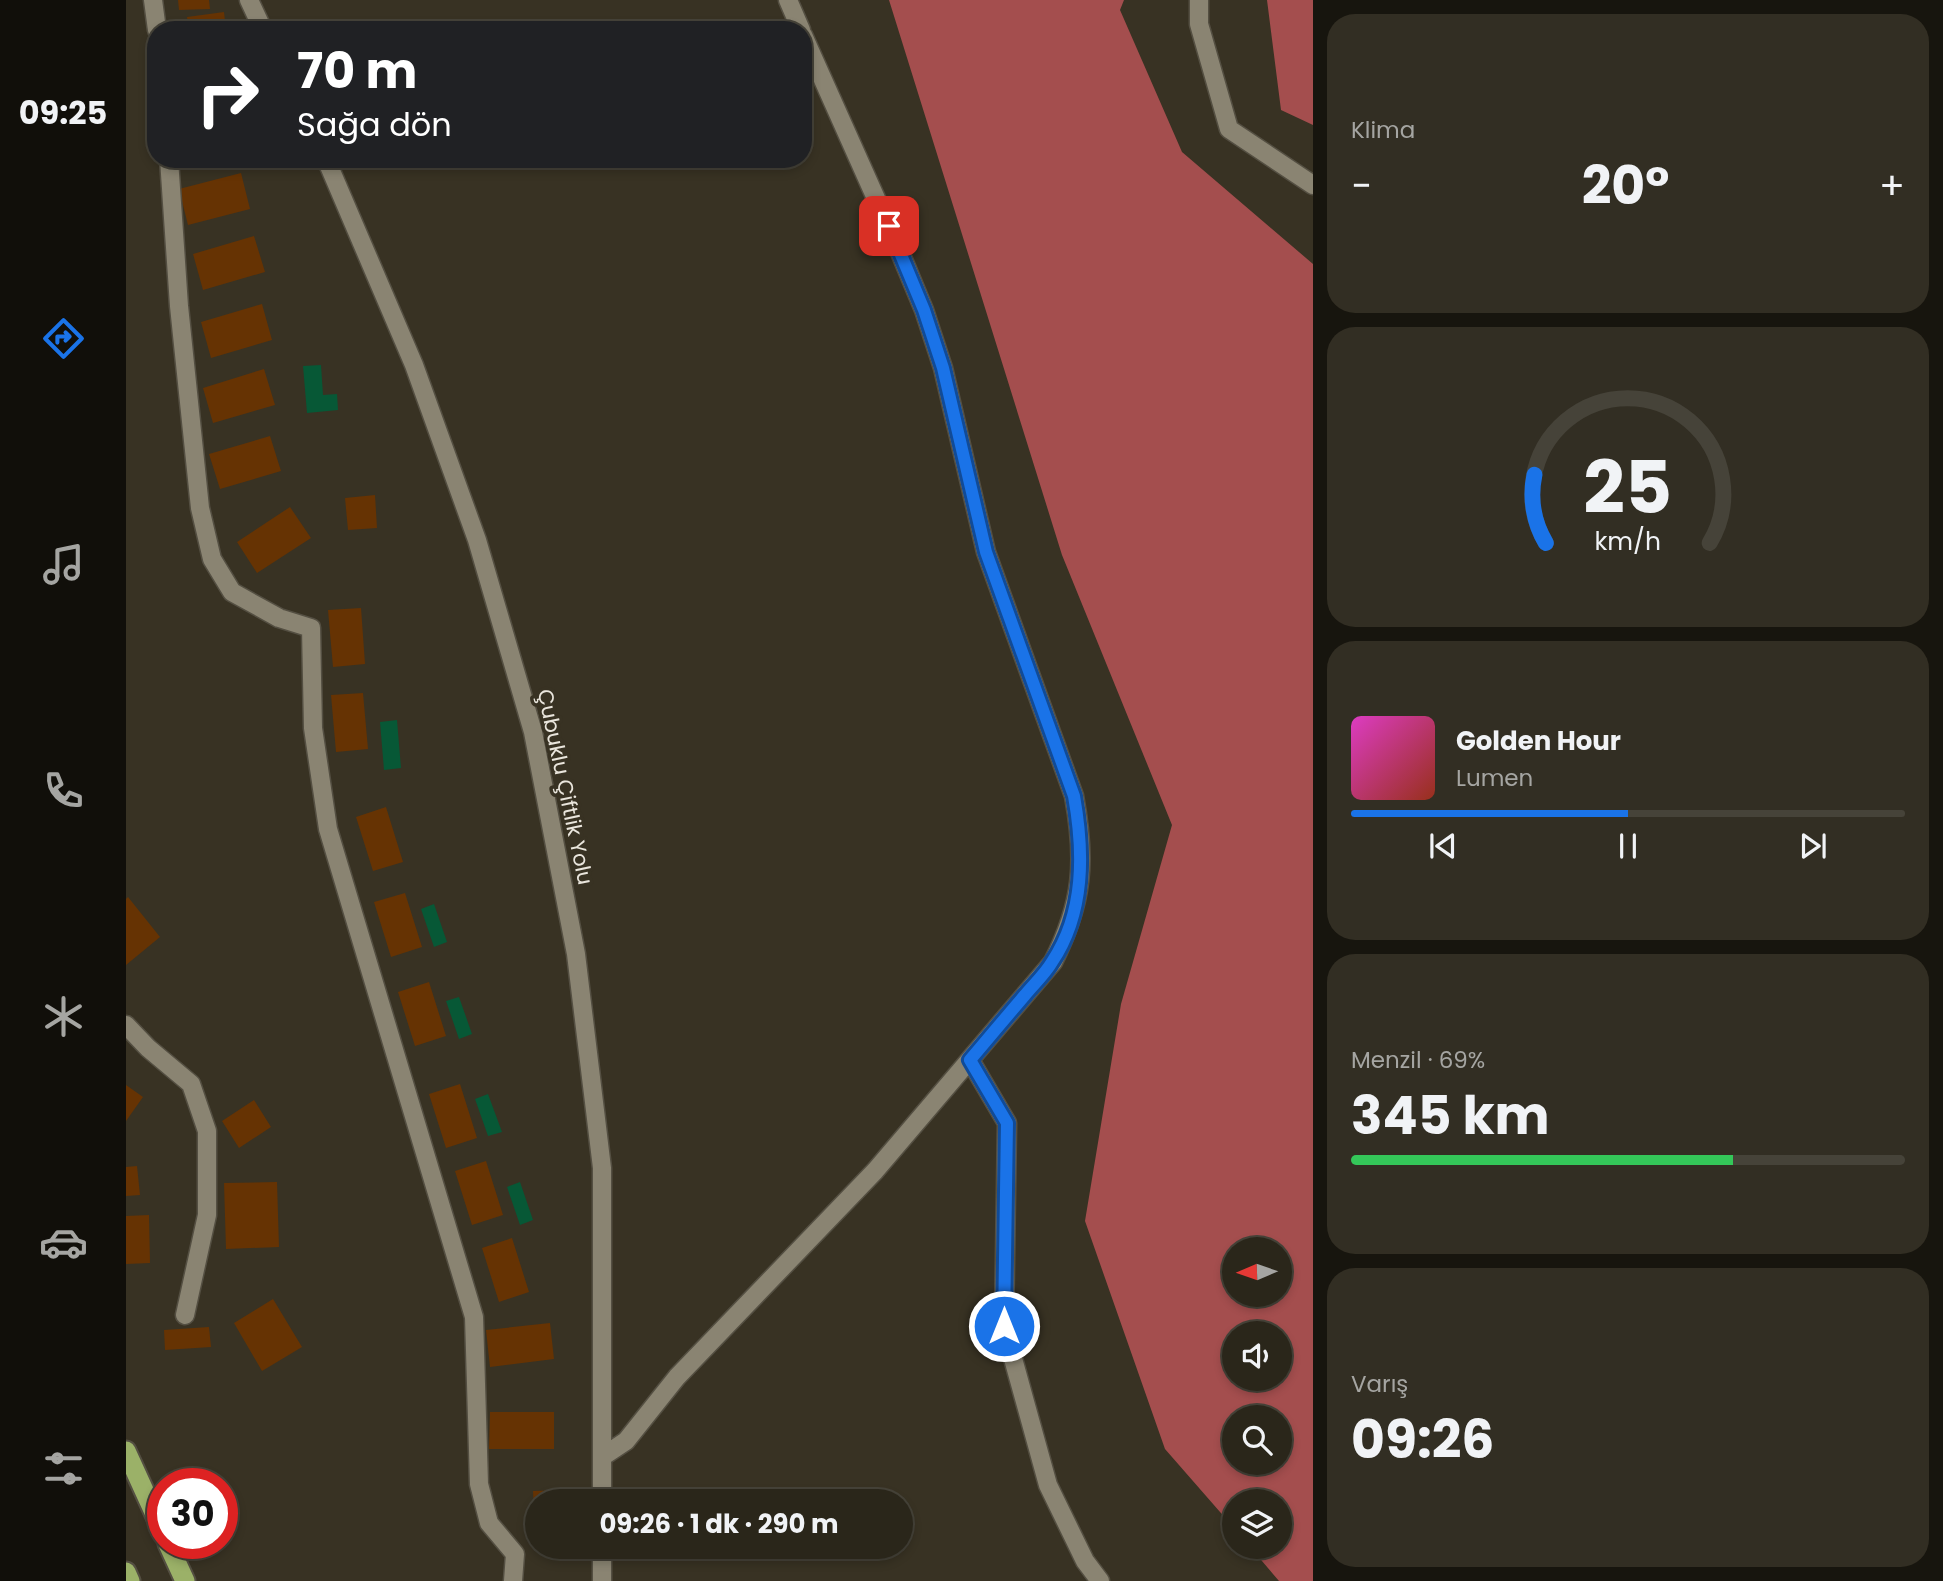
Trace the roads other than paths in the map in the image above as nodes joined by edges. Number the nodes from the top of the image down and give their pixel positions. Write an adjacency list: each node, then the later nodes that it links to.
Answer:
1 (153, 0): 5 (street)
2 (249, 0): 6 (street)
3 (788, 0): 7 (street)
4 (1199, 0): 11 (street)
5 (156, 21)
6 (259, 21)
7 (797, 21)
8 (812, 55): 13 (street)
9 (170, 168): 24 (street)
10 (330, 168): 16 (street, Çubuklu Çiftlik Yolu)
11 (1313, 186)
12 (126, 1025): 14 (street)
13 (970, 1060): 16 (street); 26 (street)
14 (185, 1315)
15 (126, 1451): 18 (highway)
16 (602, 1457): 17 (street, Çubuklu Çiftlik Yolu)
17 (602, 1489)
18 (147, 1497)
19 (175, 1559): 23 (highway)
20 (602, 1559): 25 (street)
21 (126, 1572): 22 (highway)
22 (130, 1581)
23 (185, 1581)
24 (513, 1581)
25 (602, 1581)
26 (1100, 1581)

